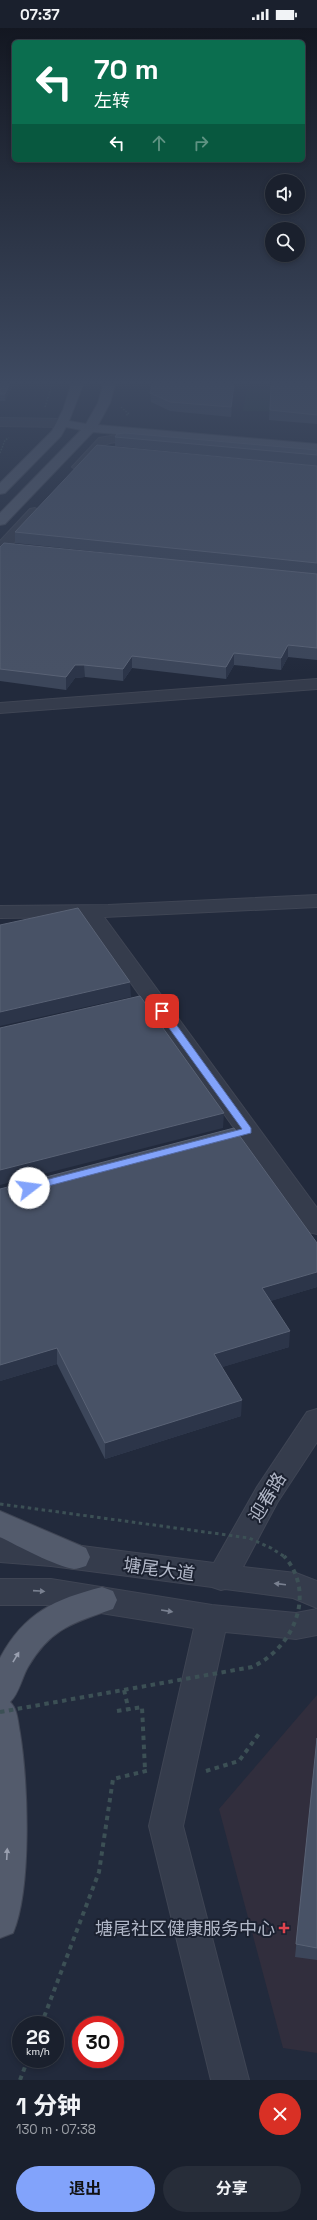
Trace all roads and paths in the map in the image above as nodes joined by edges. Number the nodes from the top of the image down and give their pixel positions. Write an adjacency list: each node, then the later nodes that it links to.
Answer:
1 (10, 481): 3 (main road)
2 (39, 481): 5 (main road)
3 (0, 490)
4 (45, 502): 6 (street)
5 (0, 521)
6 (1, 548): 7 (street)
7 (18, 549)
8 (317, 672): 10 (street)
9 (317, 684): 11 (street)
10 (0, 696)
11 (0, 708)
12 (317, 901): 13 (street)
13 (90, 911): 14 (street); 15 (street)
14 (0, 912)
15 (153, 999): 16 (street); 17 (street)
16 (130, 1004)
17 (248, 1130): 18 (street); 19 (street)
18 (226, 1136)
19 (317, 1226)
20 (317, 1419): 25 (street, 迎春路)
21 (0, 1504): 31 (path, bridge)
22 (0, 1523): 24 (main road)
23 (0, 1550): 24 (street, 塘尾大道)
24 (75, 1557): 25 (street, 塘尾大道)
25 (221, 1578): 27 (street, 塘尾大道, one-way to 25)
26 (0, 1592): 28 (street, one-way to 28)
27 (317, 1595)
28 (102, 1600): 29 (street, one-way to 29); 32 (main road, one-way to 28)
29 (212, 1618): 30 (street); 42 (street)
30 (317, 1622)
31 (124, 1690): 33 (path, bridge); 35 (path, bridge)
32 (0, 1692)
33 (128, 1710): 34 (path); 39 (path)
34 (117, 1711)
35 (0, 1713): 38 (main road, one-way to 35)
36 (261, 1731): 37 (path)
37 (204, 1771)
38 (0, 1921)
39 (44, 2016)
40 (25, 2068): 41 (path)
41 (20, 2080)
42 (230, 2080)

